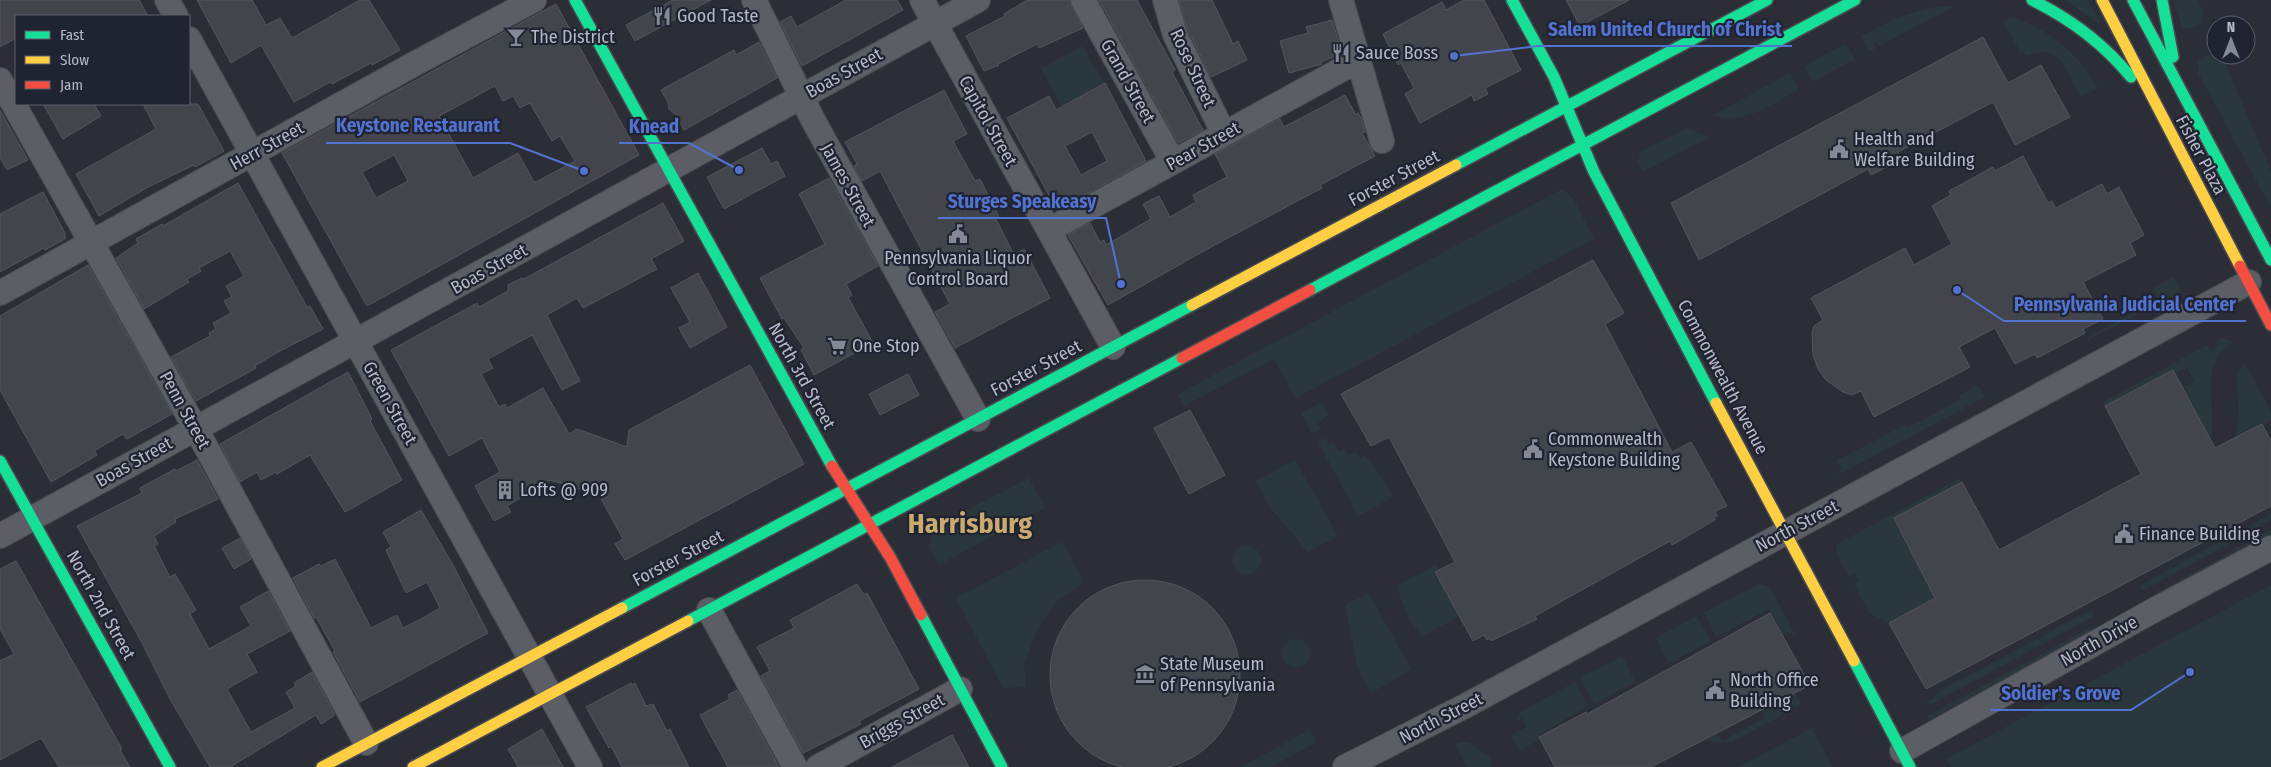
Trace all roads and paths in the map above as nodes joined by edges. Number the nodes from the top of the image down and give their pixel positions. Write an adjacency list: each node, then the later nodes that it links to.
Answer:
1 (167, 0): 18 (street)
2 (534, 0): 30 (street, Herr Street)
3 (575, 0): 32 (main road, North 3rd Street)
4 (754, 0): 23 (street, James Street)
5 (922, 0): 19 (street, Capitol Street)
6 (978, 0): 19 (street, Boas Street)
7 (1084, 0): 31 (street, Grand Street)
8 (1165, 0): 27 (street, Rose Street)
9 (1341, 0): 21 (street)
10 (1512, 0): 24 (main road, Commonwealth Avenue)
11 (1767, 0): 24 (main road, Forster Street)
12 (1866, 0): 17 (main road)
13 (2032, 0): 26 (main road)
14 (2102, 0): 26 (main road, Fisher Plaza)
15 (2133, 0): 25 (main road, Fisher Plaza)
16 (2162, 0): 25 (main road)
17 (1850, 3): 29 (main road)
18 (175, 15)
19 (934, 24): 23 (street, Boas Street); 33 (street, Capitol Street)
20 (190, 41): 30 (street, Green Street)
21 (1357, 60): 27 (street, Pear Street); 28 (street)
22 (0, 80): 34 (street, Penn Street)
23 (801, 97): 32 (street, Boas Street); 41 (street, James Street)
24 (1566, 106): 29 (main road, Commonwealth Avenue); 40 (main road, Forster Street)
25 (2192, 110): 35 (main road, Fisher Plaza)
26 (2159, 113): 36 (main road, Fisher Plaza)
27 (1224, 134): 31 (street, Pear Street)
28 (1382, 141)
29 (1582, 146): 46 (main road); 47 (main road, Commonwealth Avenue)
30 (252, 154): 34 (street, Herr Street); 39 (street, Green Street)
31 (1173, 162): 33 (street, Pear Street)
32 (669, 170): 39 (street, Boas Street); 44 (main road, North 3rd Street)
33 (1048, 230): 40 (street, Capitol Street)
34 (90, 243): 37 (street, Herr Street); 42 (street, Penn Street)
35 (2271, 260)
36 (2249, 282): 38 (main road, Fisher Plaza); 47 (street, North Street)
37 (0, 293)
38 (2271, 325)
39 (356, 341): 42 (street, Boas Street); 51 (street, Green Street)
40 (1113, 347): 41 (main road, Forster Street)
41 (978, 419): 44 (main road, Forster Street)
42 (196, 428): 45 (street, Boas Street); 54 (street, Penn Street)
43 (0, 461): 45 (main road, North 2nd Street)
44 (846, 488): 46 (main road, North 3rd Street); 51 (main road, Forster Street)
45 (32, 518): 48 (street, Boas Street); 56 (main road, North 2nd Street)
46 (869, 525): 50 (main road); 52 (main road, North 3rd Street)
47 (1786, 532): 55 (main road, Commonwealth Avenue); 63 (street, North Street)
48 (0, 536)
49 (2271, 548): 55 (street, North Drive)
50 (709, 610): 53 (main road); 60 (street)
51 (529, 657): 53 (street, Green Street); 54 (main road, Forster Street)
52 (960, 689): 61 (street, Briggs Street); 62 (main road, North 3rd Street)
53 (550, 694): 58 (main road); 59 (street, Green Street)
54 (366, 743): 57 (main road, Forster Street)
55 (1906, 759)
56 (170, 767)
57 (322, 767)
58 (413, 767)
59 (590, 767)
60 (796, 767)
61 (818, 767)
62 (1002, 767)
63 (1345, 767)

